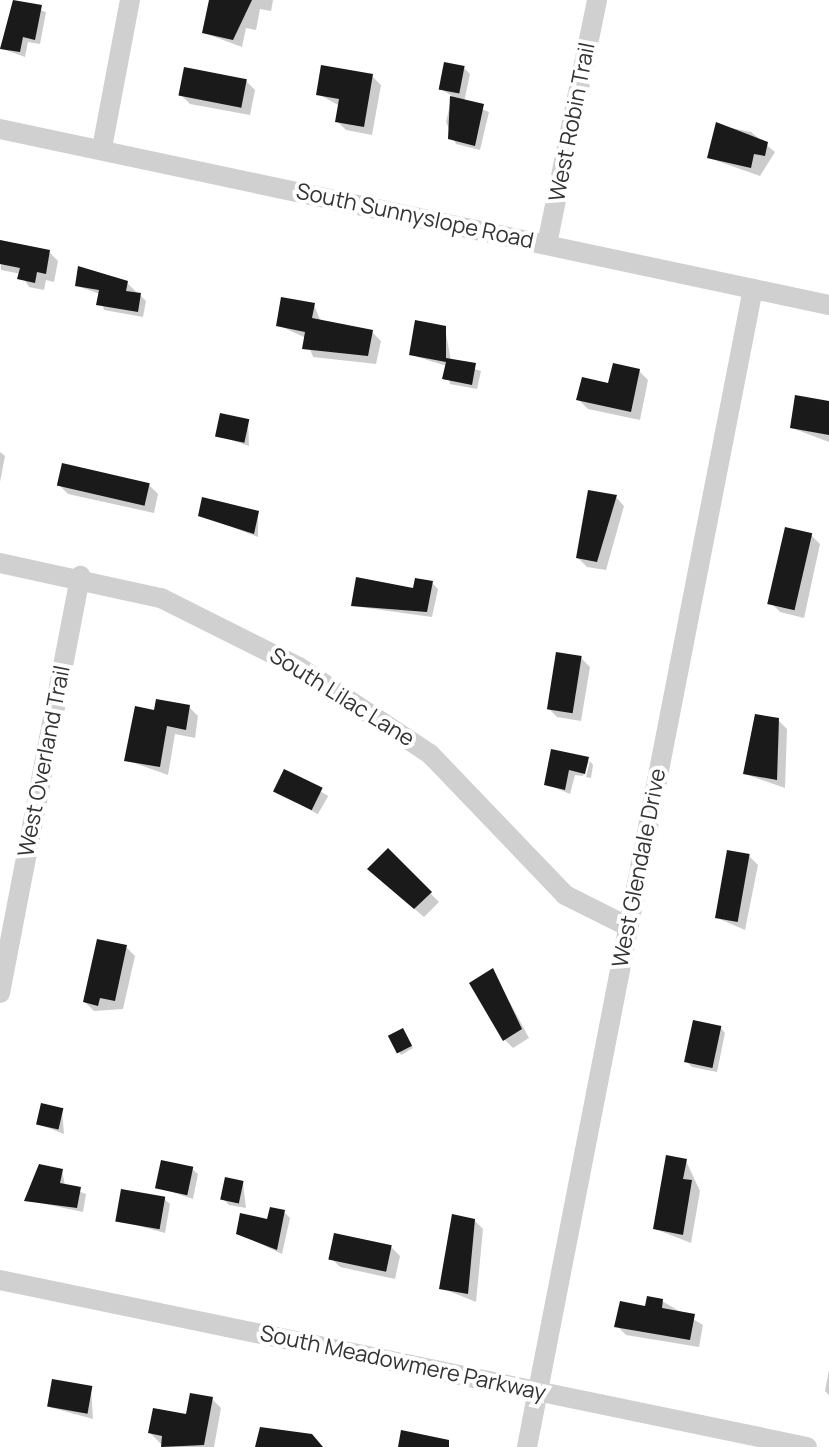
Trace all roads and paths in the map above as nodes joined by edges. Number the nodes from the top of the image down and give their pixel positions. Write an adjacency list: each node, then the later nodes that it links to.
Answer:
1 (130, 0): 4 (street)
2 (597, 0): 5 (street, West Robin Trail)
3 (0, 129): 4 (street, South Sunnyslope Road)
4 (102, 148): 5 (street, South Sunnyslope Road)
5 (547, 244): 6 (street, South Sunnyslope Road)
6 (753, 289): 7 (street, South Sunnyslope Road); 10 (street, West Glendale Drive)
7 (829, 305)
8 (0, 563): 9 (street, South Lilac Lane)
9 (80, 576): 10 (street, South Lilac Lane); 11 (street, West Overland Trail)
10 (627, 926): 13 (street, West Glendale Drive)
11 (0, 993)
12 (0, 1280): 13 (street, South Meadowmere Parkway)
13 (538, 1390): 14 (street, West Glendale Drive); 15 (street, South Meadowmere Parkway)
14 (527, 1447)
15 (807, 1447)

